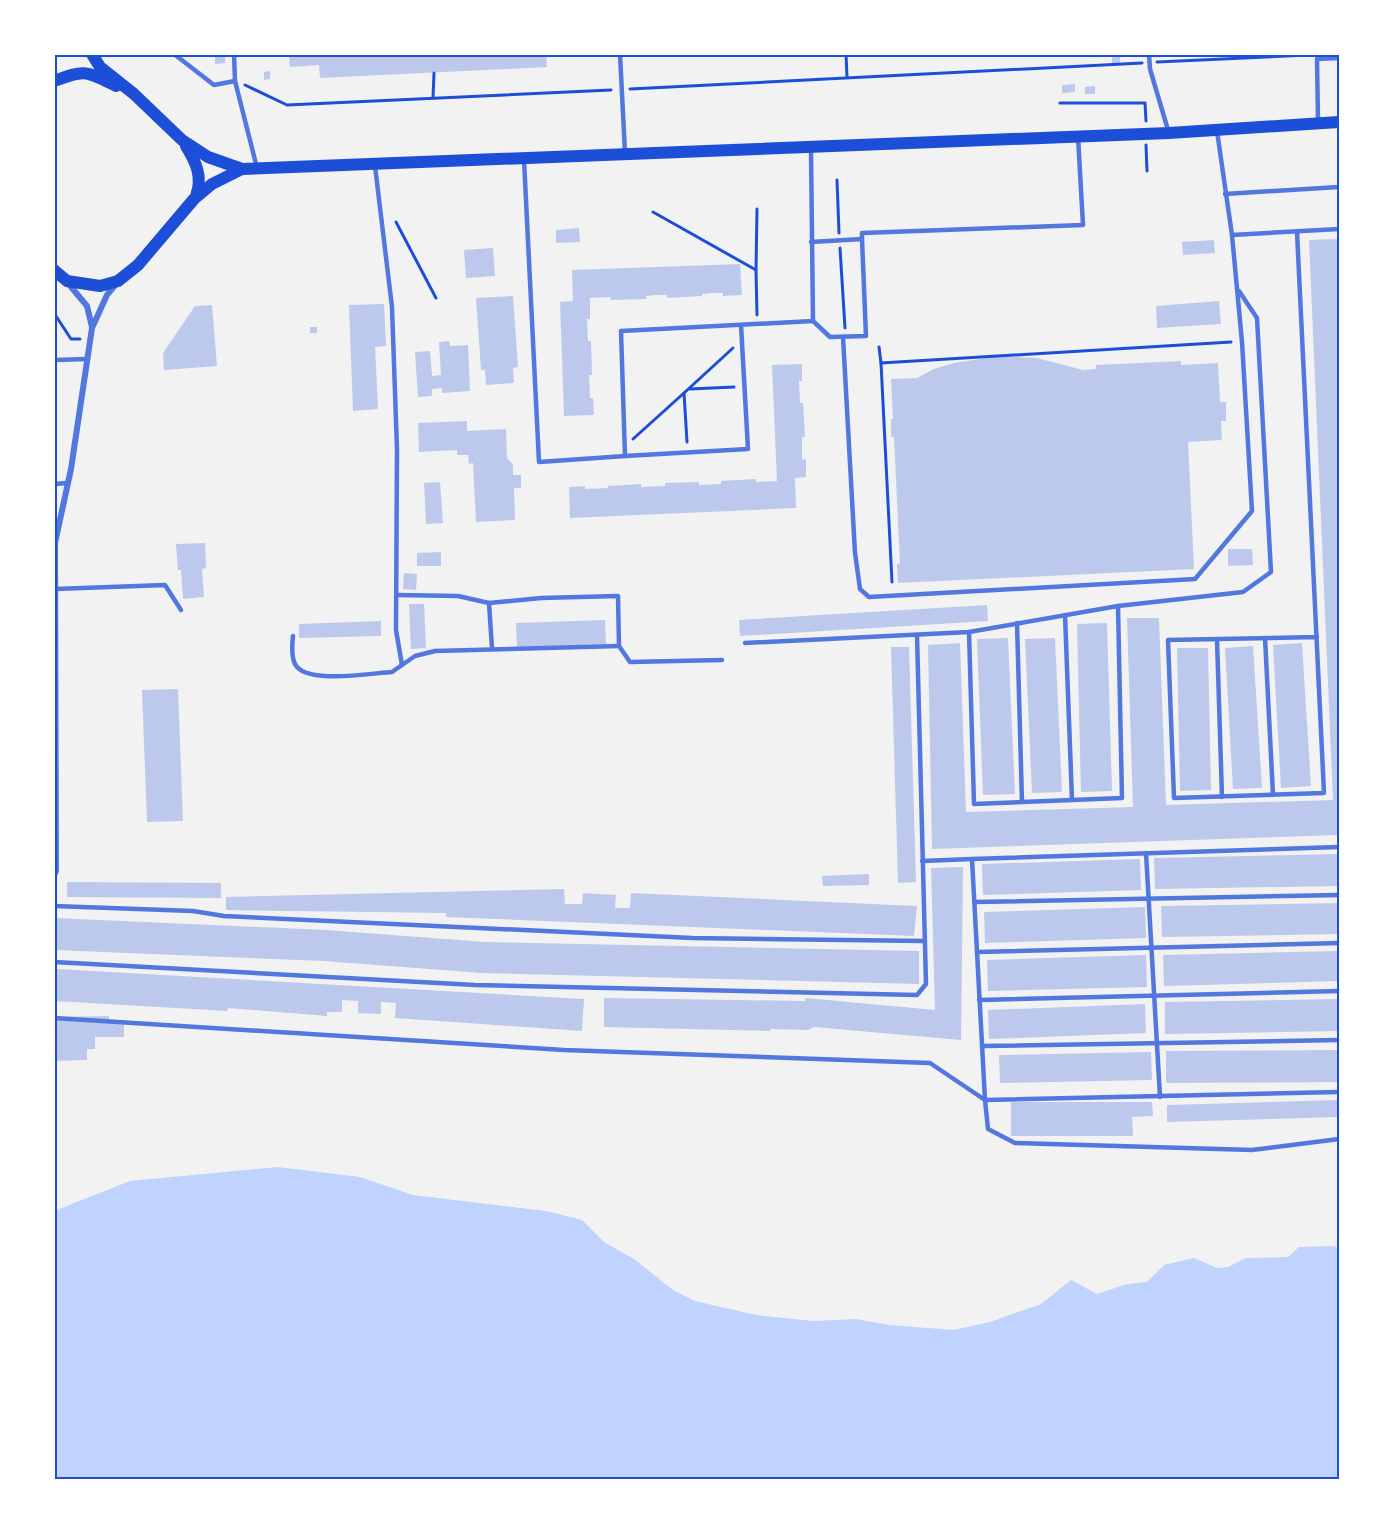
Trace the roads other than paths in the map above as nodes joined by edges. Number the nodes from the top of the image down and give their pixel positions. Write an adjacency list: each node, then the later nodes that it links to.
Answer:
1 (92, 54): 9 (main road)
2 (174, 54): 8 (lane)
3 (234, 54): 8 (lane)
4 (620, 54): 17 (lane)
5 (1149, 54): 13 (lane)
6 (1339, 58): 11 (lane)
7 (54, 81): 9 (main road)
8 (235, 81): 21 (lane)
9 (134, 94): 15 (main road)
10 (1339, 122): 11 (main road)
11 (1318, 123): 12 (main road)
12 (1217, 131): 13 (main road); 23 (lane)
13 (1169, 133): 14 (main road)
14 (1078, 137): 16 (main road); 28 (lane)
15 (182, 140): 20 (main road); 24 (main road)
16 (811, 147): 17 (main road); 29 (lane)
17 (625, 154): 18 (main road)
18 (524, 158): 19 (main road); 40 (lane)
19 (375, 166): 21 (main road); 44 (lane)
20 (242, 169): 21 (main road); 24 (main road)
21 (257, 169)
22 (1339, 187): 23 (lane)
23 (1225, 194): 27 (lane)
24 (195, 199): 32 (main road)
25 (1339, 229): 26 (lane)
26 (1297, 232): 27 (lane); 53 (lane)
27 (1232, 235): 33 (lane)
28 (862, 239): 29 (lane); 37 (lane)
29 (811, 242): 34 (lane)
30 (54, 270): 31 (main road)
31 (67, 281): 32 (main road); 36 (street)
32 (118, 281): 36 (street)
33 (1237, 289): 37 (lane); 46 (lane)
34 (813, 321): 35 (lane); 37 (lane)
35 (741, 325): 40 (lane); 40 (lane)
36 (92, 328): 38 (street)
37 (844, 337)
38 (88, 359): 39 (lane); 41 (street)
39 (54, 360)
40 (625, 456)
41 (68, 483): 42 (lane); 43 (street)
42 (54, 484)
43 (55, 589): 47 (lane); 69 (street)
44 (397, 595): 45 (lane); 60 (lane)
45 (489, 603): 57 (lane); 58 (lane)
46 (1118, 606): 48 (lane); 63 (lane)
47 (181, 610)
48 (1065, 615): 49 (lane); 63 (lane)
49 (1017, 623): 50 (lane); 64 (lane)
50 (969, 632): 51 (lane); 64 (lane)
51 (916, 635): 56 (lane); 68 (lane)
52 (292, 636): 60 (lane)
53 (1317, 637): 54 (lane); 61 (lane)
54 (1265, 638): 55 (lane); 61 (lane)
55 (1217, 639): 62 (lane); 62 (lane)
56 (745, 643)
57 (619, 646): 58 (lane); 59 (lane)
58 (492, 648): 60 (lane)
59 (722, 660)
60 (402, 665)
61 (1273, 795): 62 (lane)
62 (1222, 796)
63 (1072, 800): 64 (lane)
64 (1022, 802)
65 (1339, 848): 66 (lane)
66 (1146, 853): 67 (lane); 72 (lane)
67 (972, 859): 68 (lane); 73 (lane)
68 (922, 861): 75 (lane)
69 (57, 871): 70 (lane)
70 (54, 881)
71 (1339, 895): 72 (lane)
72 (1149, 897): 73 (lane); 77 (lane)
73 (974, 902): 78 (lane)
74 (54, 906): 75 (lane)
75 (925, 941): 79 (lane)
76 (1339, 943): 77 (lane)
77 (1151, 946): 78 (lane); 81 (lane)
78 (977, 952): 82 (lane)
79 (54, 962)
80 (1339, 991): 81 (lane)
81 (1154, 995): 82 (lane); 85 (lane)
82 (979, 1000): 86 (lane)
83 (54, 1018): 89 (lane)
84 (1339, 1040): 85 (lane)
85 (1157, 1042): 86 (lane); 88 (lane)
86 (982, 1046): 89 (lane)
87 (1339, 1092): 88 (lane)
88 (1160, 1097): 89 (lane)
89 (985, 1100): 90 (lane)
90 (1339, 1138)

